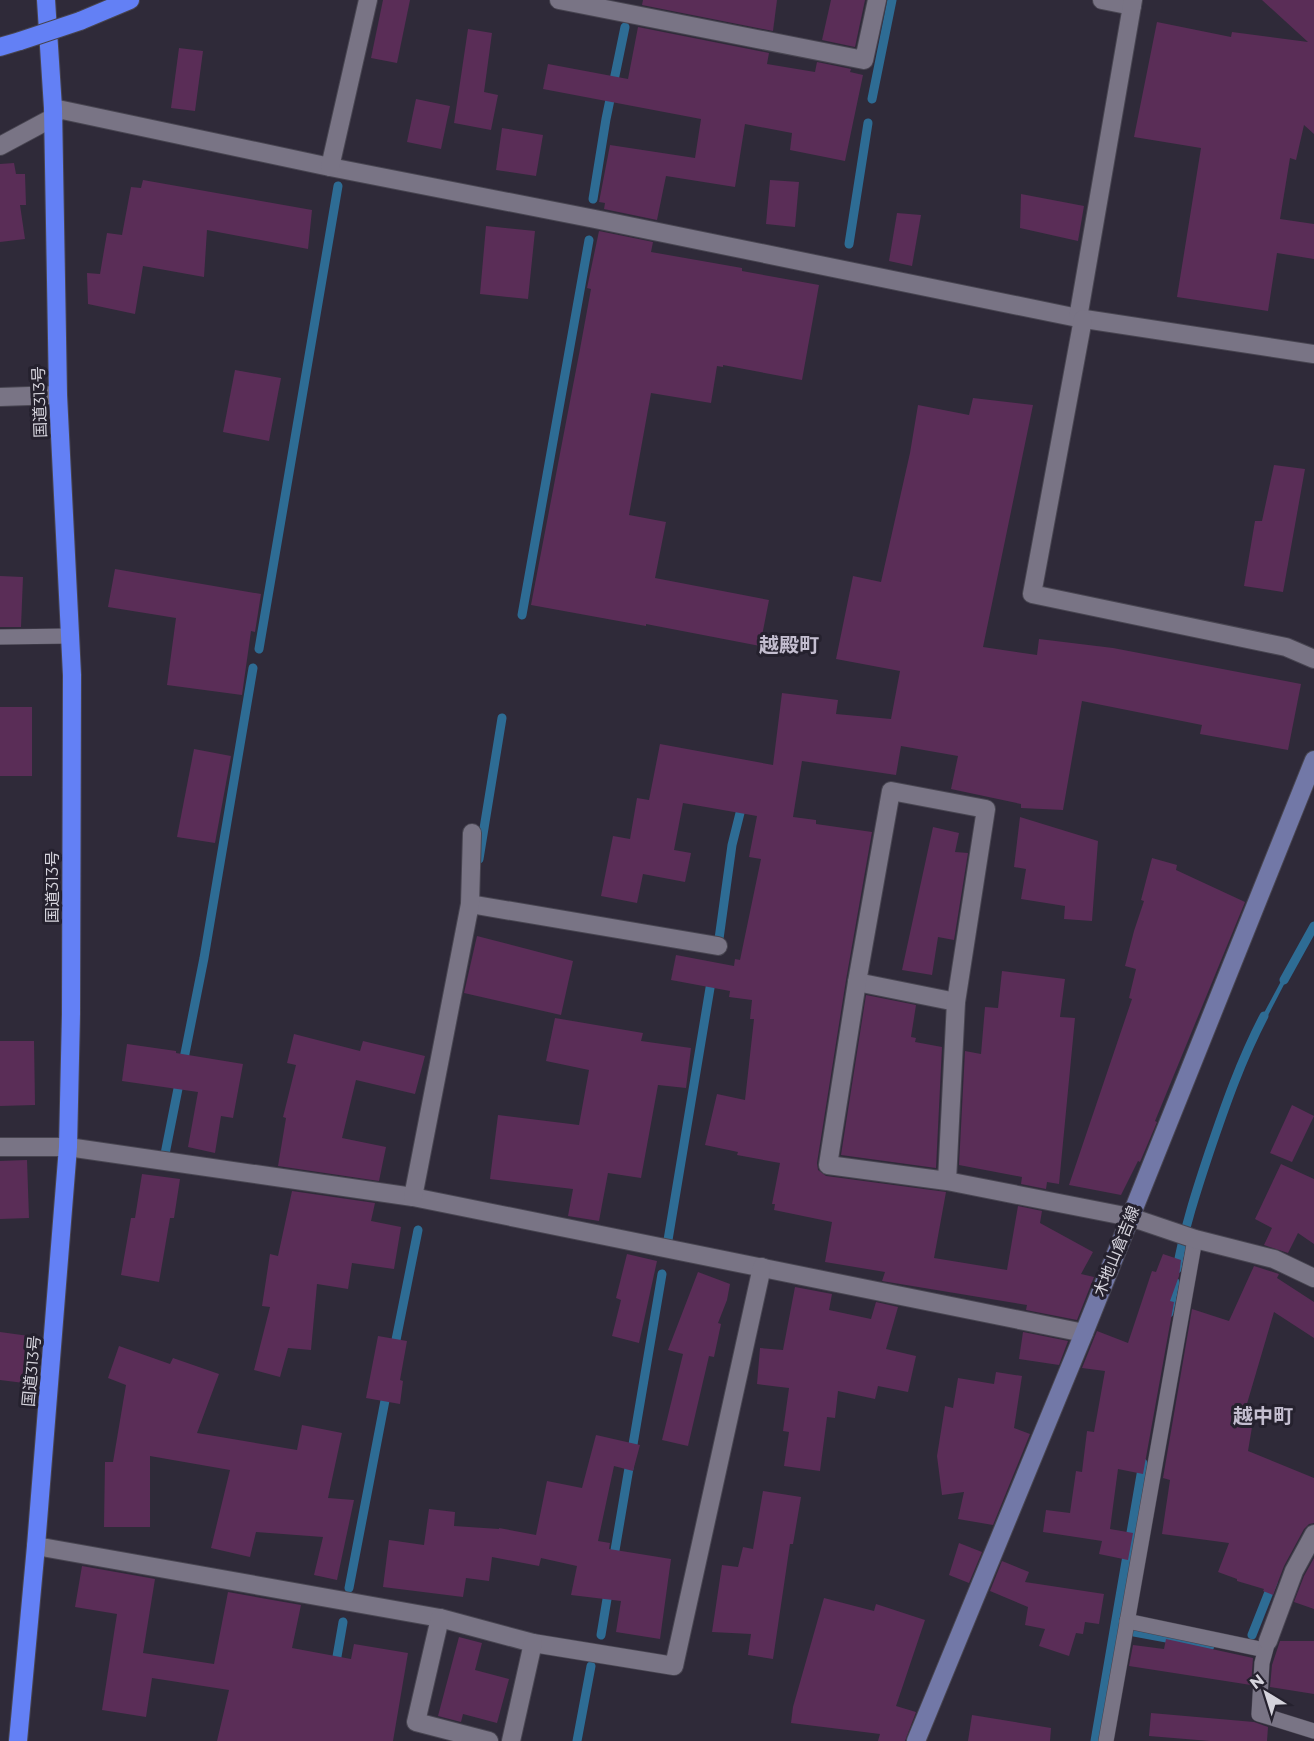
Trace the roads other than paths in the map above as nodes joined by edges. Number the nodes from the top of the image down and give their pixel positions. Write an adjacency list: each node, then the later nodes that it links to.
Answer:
1 (46, 0): 10 (highway, 国道313号)
2 (130, 0): 9 (highway, bridge)
3 (368, 0): 12 (street)
4 (559, 0): 8 (street)
5 (877, 0): 8 (street)
6 (1102, 0): 7 (street)
7 (1133, 3): 13 (street)
8 (635, 7)
9 (0, 47)
10 (53, 112): 11 (street); 12 (street); 15 (highway, 国道313号)
11 (0, 146)
12 (330, 167): 13 (street)
13 (1081, 318): 14 (street); 19 (street)
14 (1314, 354)
15 (58, 395): 16 (street); 17 (highway, 国道313号)
16 (0, 397)
17 (70, 636): 18 (lane); 27 (highway, 国道313号)
18 (0, 637)
19 (1314, 659)
20 (1314, 760): 30 (main road, 木地山倉吉線)
21 (472, 833): 22 (street)
22 (470, 904): 23 (street); 29 (street)
23 (718, 946)
24 (857, 982): 25 (street); 25 (street); 28 (street)
25 (956, 1002): 28 (street)
26 (0, 1147): 27 (street)
27 (68, 1147): 29 (street); 36 (highway, 国道313号)
28 (947, 1181): 30 (street)
29 (413, 1197): 32 (street)
30 (1130, 1217): 31 (street); 34 (main road, 木地山倉吉線)
31 (1195, 1239): 33 (street); 38 (lane)
32 (762, 1267): 34 (street); 39 (street)
33 (1314, 1278)
34 (1084, 1334): 45 (main road, 木地山倉吉線)
35 (1314, 1534): 40 (street)
36 (36, 1546): 37 (street); 42 (highway, 国道313号)
37 (441, 1618): 39 (street); 43 (street)
38 (1127, 1621): 40 (lane); 46 (lane)
39 (533, 1644): 44 (street)
40 (1267, 1645): 41 (lane)
41 (1314, 1731)
42 (18, 1741)
43 (489, 1741)
44 (511, 1741)
45 (916, 1741)
46 (1106, 1741)

